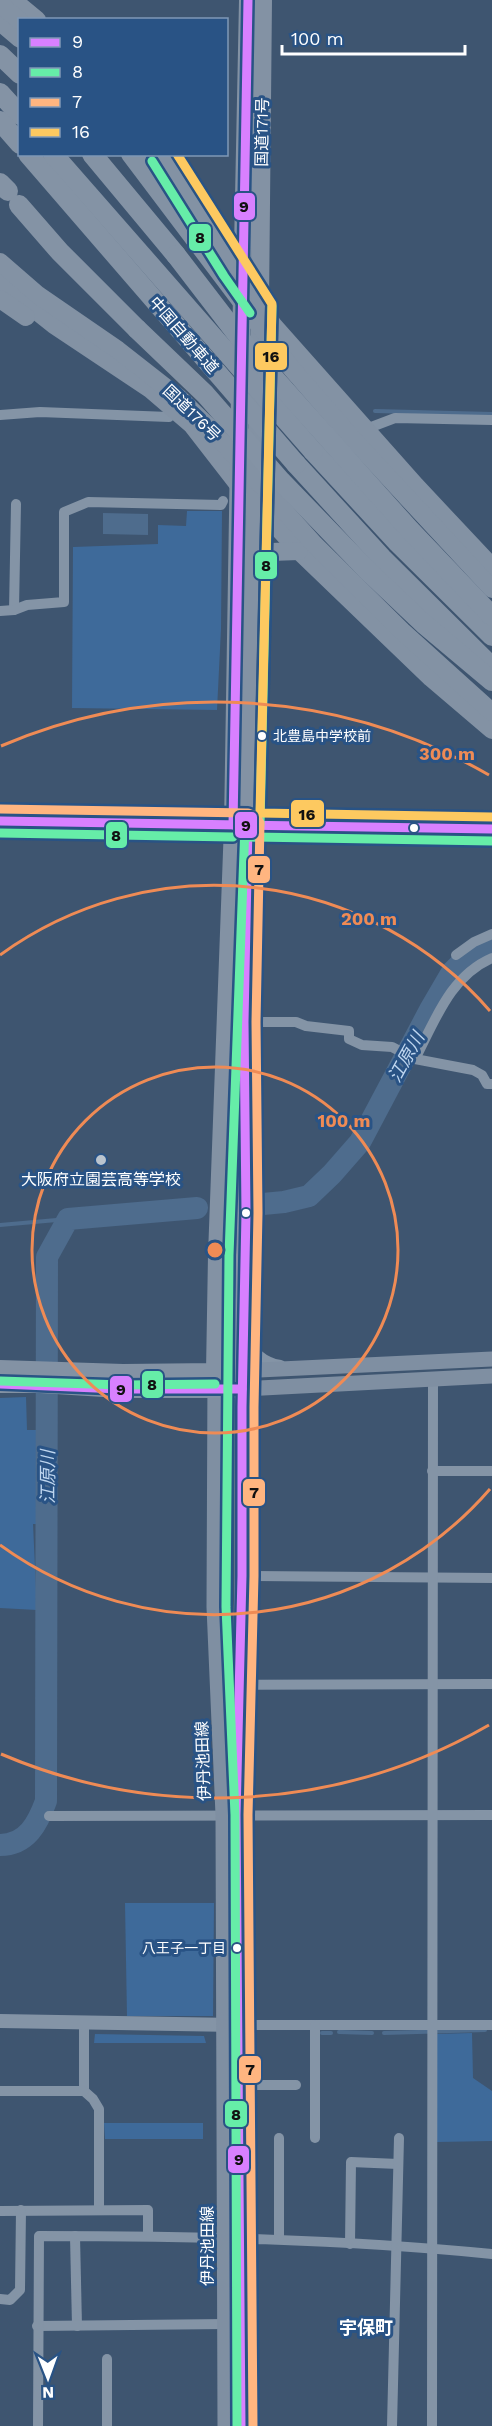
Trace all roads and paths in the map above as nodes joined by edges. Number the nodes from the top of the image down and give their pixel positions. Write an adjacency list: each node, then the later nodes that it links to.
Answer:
1 (8, 0): 11 (highway)
2 (13, 0): 7 (highway)
3 (27, 0): 8 (street)
4 (248, 0): 29 (highway, 国道171号)
5 (263, 0): 31 (highway, 国道171号)
6 (0, 4): 9 (highway, bridge)
7 (35, 18)
8 (43, 18)
9 (18, 19)
10 (0, 22): 12 (highway)
11 (18, 22)
12 (18, 37)
13 (0, 54): 14 (highway)
14 (18, 72)
15 (0, 93): 16 (highway)
16 (18, 114)
17 (0, 121): 18 (highway)
18 (18, 142)
19 (30, 156): 49 (highway, 中国自動車道, bridge)
20 (55, 156): 48 (highway, 中国自動車道, bridge)
21 (94, 156): 47 (highway, bridge)
22 (132, 156): 44 (highway, bridge)
23 (148, 156): 26 (highway)
24 (163, 156): 26 (highway)
25 (9, 193): 50 (highway, bridge)
26 (219, 248): 29 (highway)
27 (0, 262): 51 (highway, 国道176号, bridge)
28 (0, 282): 36 (highway)
29 (242, 284): 31 (highway); 37 (highway, 国道171号)
30 (0, 299): 33 (highway)
31 (260, 306): 35 (highway); 39 (highway, 国道171号)
32 (0, 415): 33 (street)
33 (169, 417): 36 (highway)
34 (492, 420): 35 (street)
35 (366, 429): 43 (highway)
36 (225, 468): 37 (highway)
37 (237, 483): 39 (highway); 54 (highway, 国道171号)
38 (223, 501): 45 (street)
39 (255, 501): 41 (highway); 42 (highway, 国道171号)
40 (16, 504): 45 (street)
41 (298, 551): 42 (highway); 52 (highway)
42 (254, 562): 54 (highway, 国道171号)
43 (492, 567)
44 (492, 589)
45 (14, 610): 46 (street)
46 (0, 611)
47 (492, 616)
48 (492, 636)
49 (492, 667)
50 (492, 681)
51 (492, 712)
52 (492, 730)
53 (0, 821): 54 (street)
54 (240, 825): 55 (street); 59 (highway, 国道171号); 69 (highway, 国道171号)
55 (492, 829)
56 (492, 934): 57 (street)
57 (456, 955)
58 (492, 958): 60 (street)
59 (244, 1022): 60 (street); 62 (highway, 国道171号)
60 (415, 1059): 61 (street)
61 (492, 1084)
62 (243, 1331): 64 (street); 67 (highway, 国道171号)
63 (492, 1359): 64 (main road)
64 (284, 1368): 67 (main road)
65 (0, 1369): 69 (highway)
66 (492, 1376): 68 (main road)
67 (242, 1380): 68 (main road); 69 (highway); 73 (main road, 伊丹池田線)
68 (433, 1380): 71 (street)
69 (215, 1381): 70 (highway); 78 (main road, 伊丹池田線)
70 (0, 1384)
71 (432, 1471): 72 (street); 74 (street)
72 (492, 1471)
73 (242, 1576): 74 (street); 79 (main road, 伊丹池田線)
74 (432, 1577): 75 (street); 76 (street)
75 (492, 1578)
76 (434, 1684): 77 (street); 79 (street); 81 (street)
77 (492, 1684)
78 (217, 1685): 79 (street); 80 (main road, 伊丹池田線)
79 (240, 1685): 80 (main road, 伊丹池田線)
80 (230, 1815): 81 (street); 83 (street); 86 (main road, 伊丹池田線); 87 (main road, 伊丹池田線)
81 (433, 1815): 82 (street); 89 (street)
82 (492, 1815)
83 (49, 1816)
84 (0, 2021): 85 (street)
85 (84, 2022): 86 (street); 96 (street)
86 (224, 2025): 87 (street); 106 (main road, 伊丹池田線)
87 (240, 2025): 88 (street); 93 (main road, 伊丹池田線)
88 (315, 2025): 89 (street); 98 (street)
89 (433, 2025): 90 (street); 110 (street)
90 (477, 2025): 91 (street); 92 (street)
91 (492, 2025)
92 (492, 2033)
93 (239, 2085): 94 (street); 106 (main road, 伊丹池田線)
94 (296, 2085)
95 (0, 2091): 96 (street)
96 (84, 2091): 102 (street)
97 (279, 2138): 107 (street)
98 (315, 2138)
99 (399, 2138): 100 (street)
100 (398, 2164): 108 (street); 109 (street)
101 (21, 2210): 102 (street); 103 (street); 112 (street)
102 (99, 2210): 105 (street)
103 (0, 2211)
104 (75, 2236): 105 (street); 114 (street); 115 (street)
105 (148, 2236): 106 (street)
106 (232, 2237): 107 (street); 113 (main road, 伊丹池田線); 120 (main road, 伊丹池田線)
107 (279, 2239): 108 (street)
108 (350, 2244): 109 (street)
109 (396, 2246): 110 (street); 121 (street)
110 (432, 2248): 111 (street); 122 (street)
111 (492, 2254)
112 (0, 2300)
113 (226, 2324): 115 (street); 119 (main road, 伊丹池田線)
114 (37, 2326): 115 (street); 117 (street)
115 (77, 2326)
116 (106, 2359): 118 (street)
117 (38, 2426)
118 (107, 2426)
119 (225, 2426)
120 (241, 2426)
121 (392, 2426)
122 (432, 2426)

